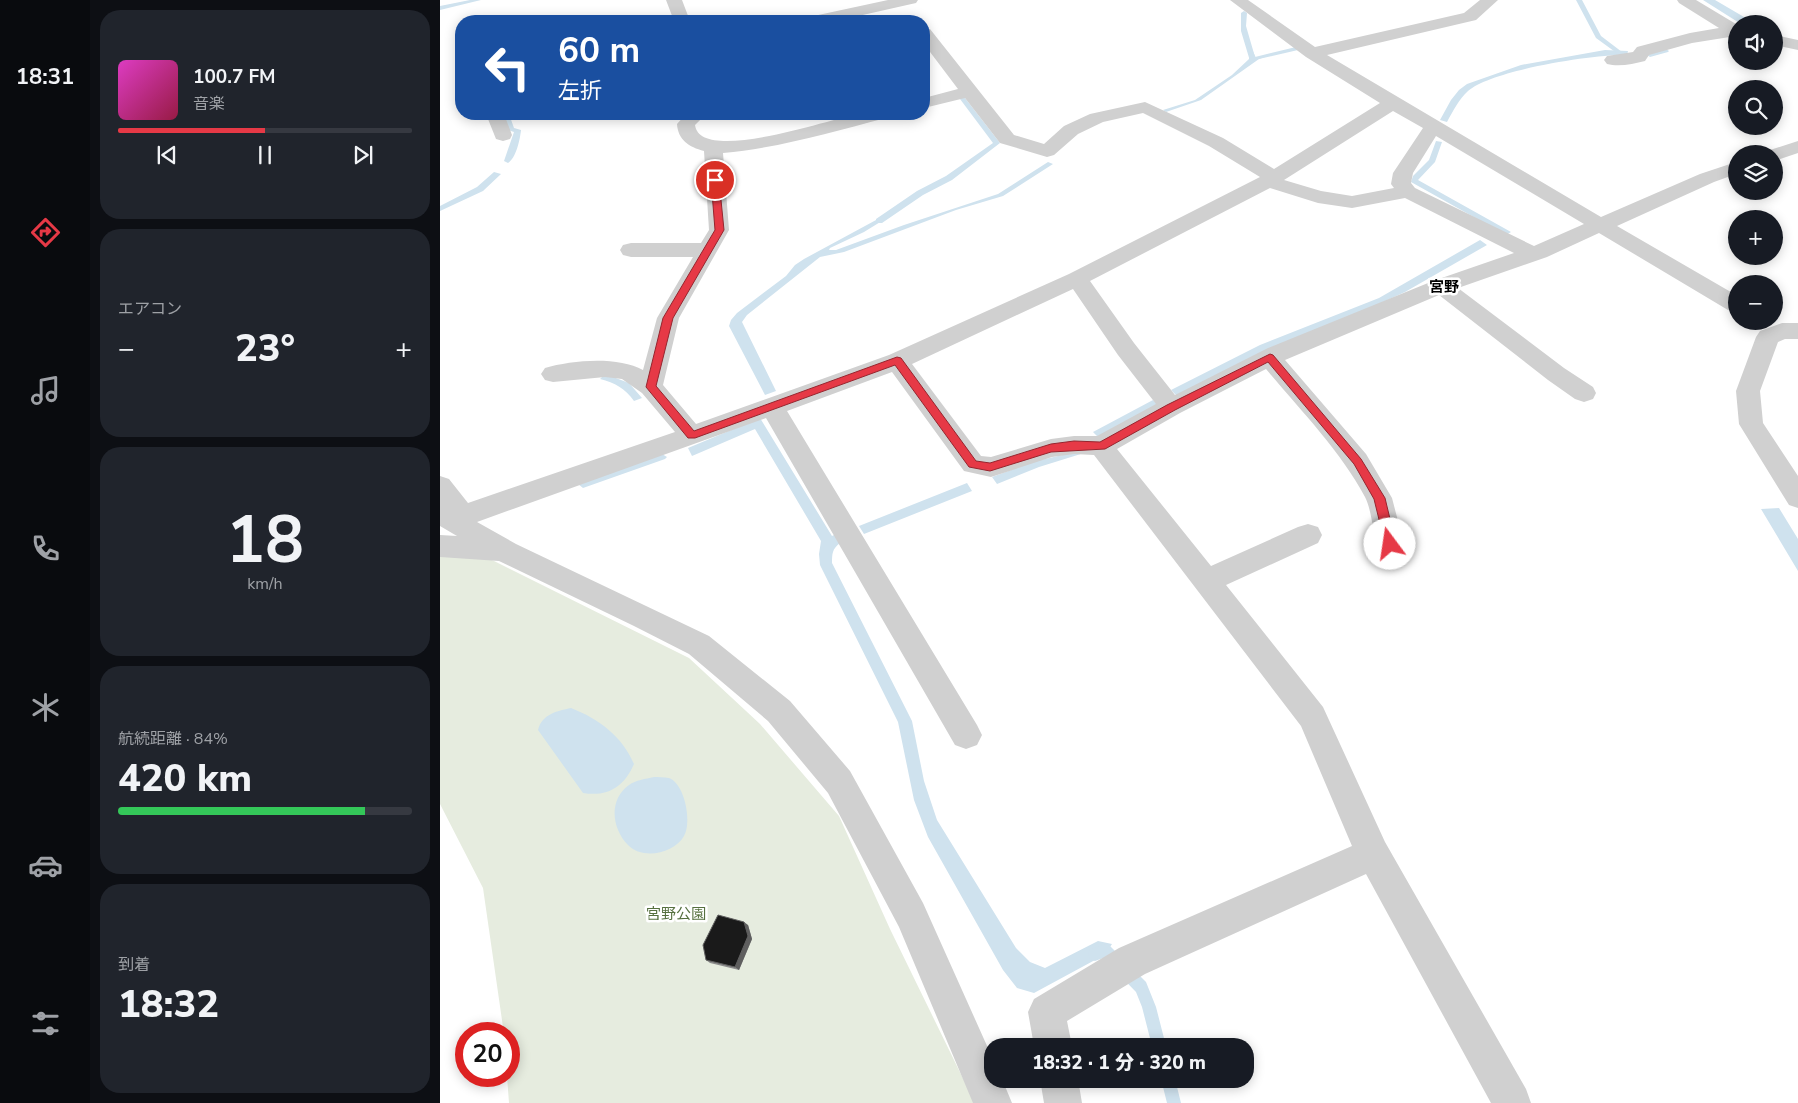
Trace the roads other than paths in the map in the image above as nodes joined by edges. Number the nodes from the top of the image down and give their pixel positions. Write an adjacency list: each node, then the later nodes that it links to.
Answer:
1 (674, 0): 6 (street)
2 (1238, 0): 13 (street)
3 (1490, 0): 13 (street)
4 (1685, 0): 8 (street)
5 (906, 6): 7 (street)
6 (680, 15)
7 (851, 15)
8 (1728, 26)
9 (1728, 31): 14 (street)
10 (930, 41): 15 (street)
11 (1783, 42): 12 (street)
12 (1798, 45)
13 (1312, 53): 17 (street)
14 (1613, 60)
15 (970, 92): 16 (street); 18 (street)
16 (930, 102)
17 (1393, 103): 22 (street); 29 (street)
18 (1159, 115): 27 (street); 29 (street)
19 (498, 120): 23 (street)
20 (690, 120): 24 (street)
21 (855, 120): 24 (street)
22 (1433, 127): 30 (street); 31 (street)
23 (504, 135)
24 (712, 146): 33 (street)
25 (1798, 147): 26 (street)
26 (1783, 152)
27 (1058, 160)
28 (1728, 171): 31 (street)
29 (1272, 180): 30 (street); 35 (street)
30 (1408, 192): 34 (street)
31 (1600, 224): 34 (street); 37 (street)
32 (631, 250): 33 (street)
33 (707, 250): 42 (street)
34 (1533, 254): 36 (street)
35 (1077, 279): 40 (street); 45 (street)
36 (1441, 286): 39 (street); 43 (street)
37 (1728, 300)
38 (1778, 330): 49 (street)
39 (1270, 358): 45 (street); 52 (street)
40 (897, 361): 44 (street); 47 (street)
41 (553, 374): 42 (street)
42 (651, 387): 46 (street)
43 (1584, 393)
44 (772, 407): 46 (street); 54 (street)
45 (1171, 407): 47 (street)
46 (692, 436): 50 (street)
47 (1102, 446): 53 (street)
48 (440, 486): 50 (street)
49 (1798, 498)
50 (449, 524): 58 (street)
51 (1308, 535): 53 (street)
52 (1390, 544)
53 (1206, 581): 55 (street)
54 (966, 735)
55 (1373, 854): 56 (street); 60 (street)
56 (1052, 1038)
57 (1060, 1088): 59 (street)
58 (993, 1103)
59 (1063, 1103)
60 (1512, 1103)

